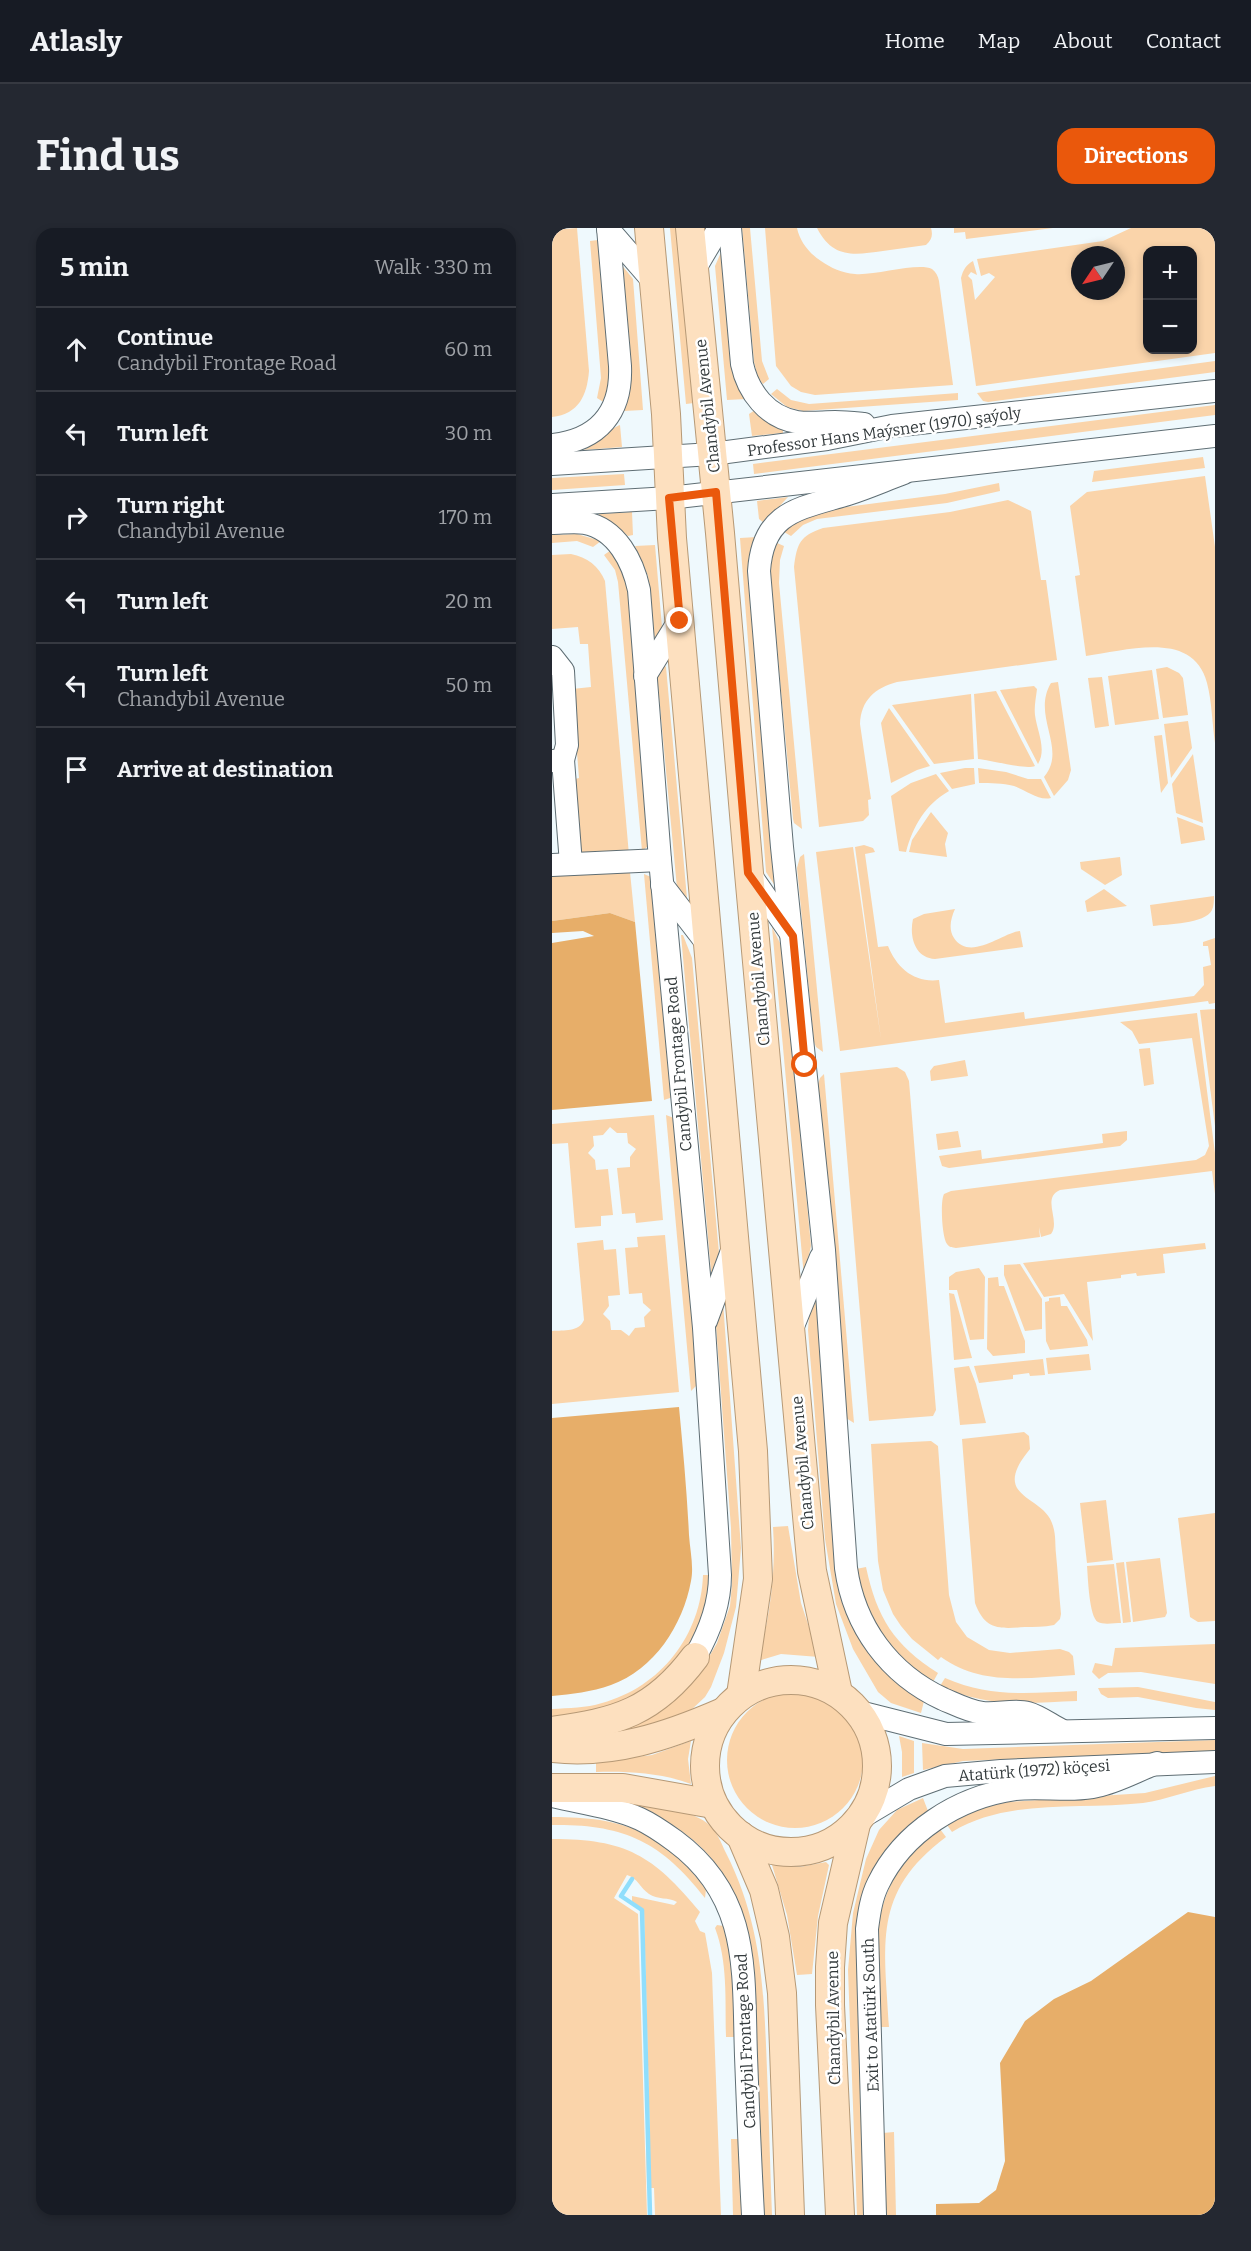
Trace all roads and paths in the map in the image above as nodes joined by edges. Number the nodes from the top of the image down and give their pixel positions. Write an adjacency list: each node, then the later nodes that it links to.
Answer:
1 (649, 228): 7 (main road)
2 (690, 228): 6 (main road, Chandybil Avenue)
3 (719, 228): 6 (street)
4 (730, 228): 9 (street)
5 (608, 229): 7 (street); 11 (street)
6 (694, 270): 12 (main road, Chandybil Avenue)
7 (654, 282): 13 (main road)
8 (1215, 391): 9 (street, Professor Hans Maýsner (1970) şaýoly)
9 (892, 426): 12 (street, Professor Hans Maýsner (1970) şaýoly)
10 (1215, 436): 15 (street)
11 (552, 445)
12 (712, 454): 13 (street, Professor Hans Maýsner (1970) şaýoly); 16 (main road, Chandybil Avenue)
13 (668, 457): 14 (street, Professor Hans Maýsner (1970) şaýoly); 17 (main road)
14 (552, 464)
15 (904, 473): 16 (street); 28 (street)
16 (716, 492): 17 (street); 26 (main road, Chandybil Avenue)
17 (669, 498): 18 (street); 20 (main road)
18 (552, 505)
19 (552, 524): 22 (street, Candybil Frontage Road)
20 (680, 621): 22 (street); 29 (main road)
21 (552, 657): 23 (street)
22 (645, 676): 24 (street, Candybil Frontage Road)
23 (557, 760): 25 (street)
24 (660, 860): 25 (street); 27 (street, Candybil Frontage Road)
25 (561, 865)
26 (748, 873): 28 (street); 33 (main road, Chandybil Avenue)
27 (662, 885): 29 (street); 32 (street, Candybil Frontage Road)
28 (793, 936): 31 (street)
29 (709, 946): 30 (main road)
30 (735, 1241): 32 (street); 36 (main road)
31 (824, 1250): 33 (street); 39 (street)
32 (704, 1328): 34 (street, Candybil Frontage Road)
33 (791, 1331): 35 (main road, Chandybil Avenue)
34 (695, 1657): 40 (main road)
35 (838, 1693): 36 (main road); 37 (main road)
36 (732, 1703): 41 (main road); 46 (main road)
37 (860, 1712): 39 (street); 47 (main road)
38 (1215, 1728): 39 (street)
39 (1061, 1730)
40 (552, 1731)
41 (552, 1748)
42 (1215, 1762): 43 (street, Atatürk (1972) köçesi)
43 (1157, 1763): 47 (street, Atatürk (1972) köçesi); 52 (street, Exit to Atatürk South)
44 (552, 1788): 46 (main road)
45 (552, 1796): 50 (street, Candybil Frontage Road)
46 (713, 1803): 48 (main road)
47 (859, 1821): 48 (main road); 49 (main road, Chandybil Avenue)
48 (741, 1836): 51 (main road)
49 (841, 2213)
50 (753, 2215)
51 (790, 2215)
52 (875, 2215)

